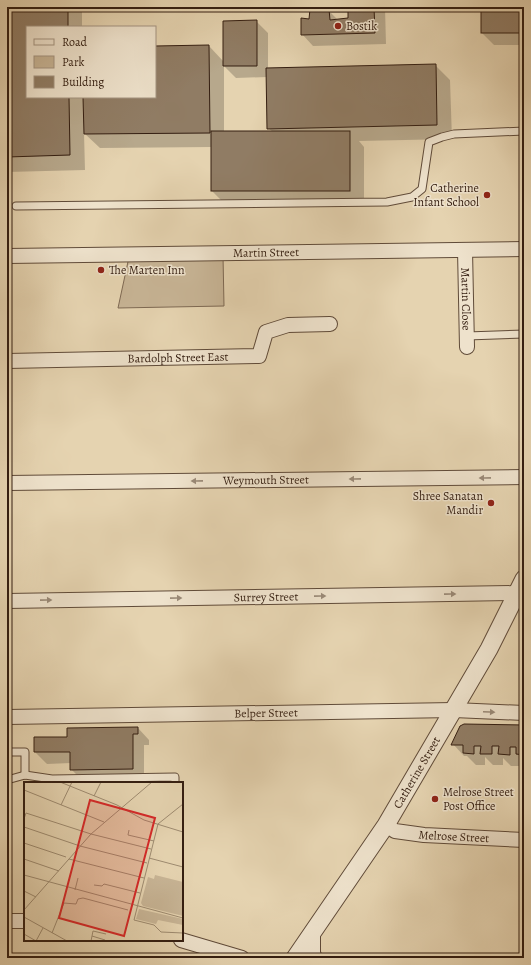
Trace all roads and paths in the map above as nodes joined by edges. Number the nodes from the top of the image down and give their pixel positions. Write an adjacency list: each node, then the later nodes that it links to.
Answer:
1 (524, 131): 2 (lane)
2 (16, 206)
3 (465, 250): 4 (street, Martin Street); 5 (street, Martin Street); 8 (street, Martin Close)
4 (524, 250)
5 (7, 256)
6 (330, 324): 9 (street, Bardolph Street East)
7 (524, 334): 8 (lane)
8 (467, 342)
9 (7, 361)
10 (524, 477): 11 (street, Weymouth Street, one-way to 11)
11 (7, 483)
12 (522, 589): 13 (street, Surrey Street, one-way to 12); 14 (street, Catherine Street)
13 (7, 601)
14 (454, 710): 15 (street, Belper Street, one-way to 15); 16 (street, Belper Street); 21 (street, Catherine Street)
15 (524, 713)
16 (7, 717)
17 (7, 752): 18 (lane)
18 (25, 775): 19 (lane); 20 (lane)
19 (7, 780)
20 (175, 782)
21 (386, 825): 22 (street, Melrose Street); 25 (street, Catherine Street)
22 (524, 840)
23 (7, 921): 24 (street)
24 (24, 921)
25 (313, 931): 28 (street, Catherine Street); 29 (street)
26 (183, 941): 27 (street)
27 (242, 958)
28 (295, 958)
29 (315, 958)

